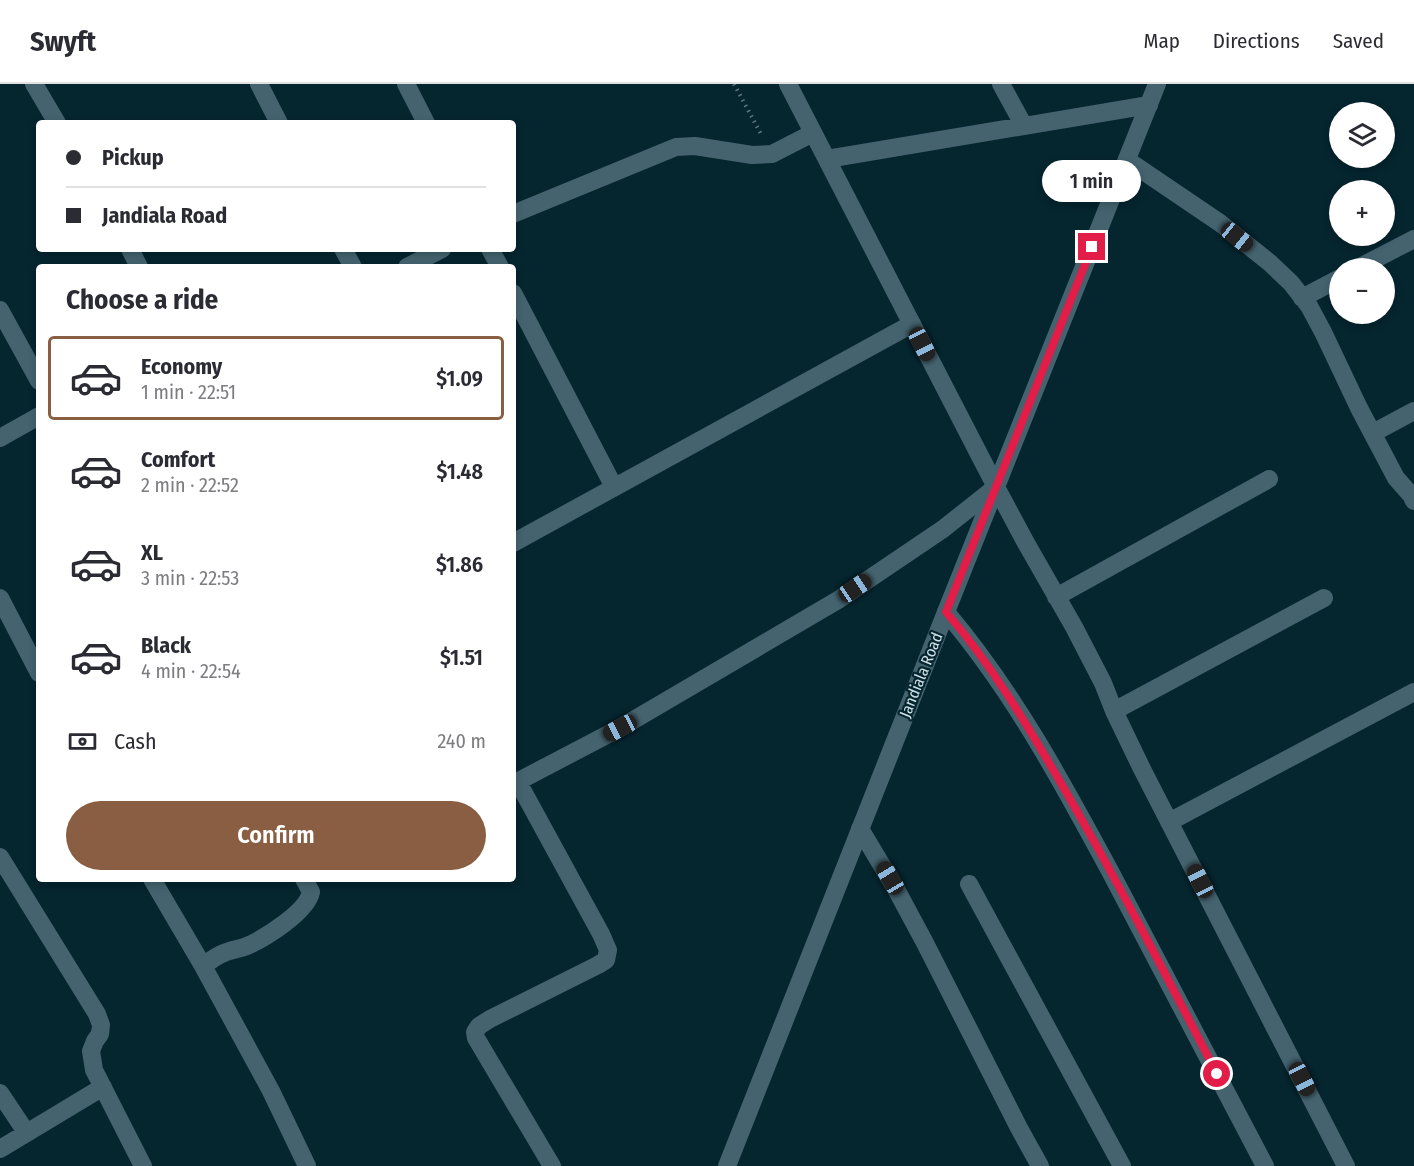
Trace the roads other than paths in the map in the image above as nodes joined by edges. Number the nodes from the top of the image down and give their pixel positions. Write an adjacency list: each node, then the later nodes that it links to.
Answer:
1 (34, 84): 8 (street)
2 (259, 84): 9 (street)
3 (406, 84): 10 (street)
4 (788, 84): 12 (street)
5 (1001, 84): 11 (street)
6 (1157, 84): 7 (street, Jandiala Road)
7 (1149, 105): 11 (street); 14 (street, Jandiala Road)
8 (55, 120)
9 (277, 120)
10 (424, 120)
11 (1024, 126): 13 (street)
12 (813, 133): 13 (street); 15 (street)
13 (826, 159): 24 (street)
14 (1127, 160): 22 (street); 32 (street, Jandiala Road)
15 (516, 213)
16 (1414, 239): 18 (street)
17 (435, 252): 19 (street)
18 (1377, 258)
19 (413, 264)
20 (1329, 284): 22 (street)
21 (516, 298): 31 (street)
22 (1302, 298): 28 (street)
23 (0, 310): 25 (street)
24 (912, 324): 31 (street); 32 (street)
25 (36, 376)
26 (1414, 411): 28 (street)
27 (36, 418): 29 (street)
28 (1373, 433): 33 (street)
29 (0, 438)
30 (1269, 479): 35 (street)
31 (615, 487): 34 (street)
32 (996, 487): 35 (street); 38 (street, Jandiala Road); 42 (street)
33 (1414, 501)
34 (516, 541)
35 (1056, 597): 41 (street)
36 (0, 598): 39 (street)
37 (1324, 598): 41 (street)
38 (946, 612): 45 (street, Jandiala Road); 61 (street)
39 (36, 667)
40 (1414, 692): 44 (street)
41 (1114, 711): 44 (street)
42 (516, 782)
43 (516, 785): 57 (street)
44 (1169, 822): 62 (street)
45 (860, 829): 58 (street, Jandiala Road); 59 (street)
46 (0, 857): 51 (street)
47 (154, 882): 50 (street)
48 (306, 882): 50 (street)
49 (969, 884): 60 (street)
50 (203, 966): 56 (street)
51 (102, 1087): 53 (street); 55 (street)
52 (0, 1093): 53 (street)
53 (26, 1132): 54 (street)
54 (0, 1149)
55 (143, 1166)
56 (307, 1166)
57 (552, 1166)
58 (727, 1166)
59 (1040, 1166)
60 (1122, 1166)
61 (1265, 1166)
62 (1346, 1166)

